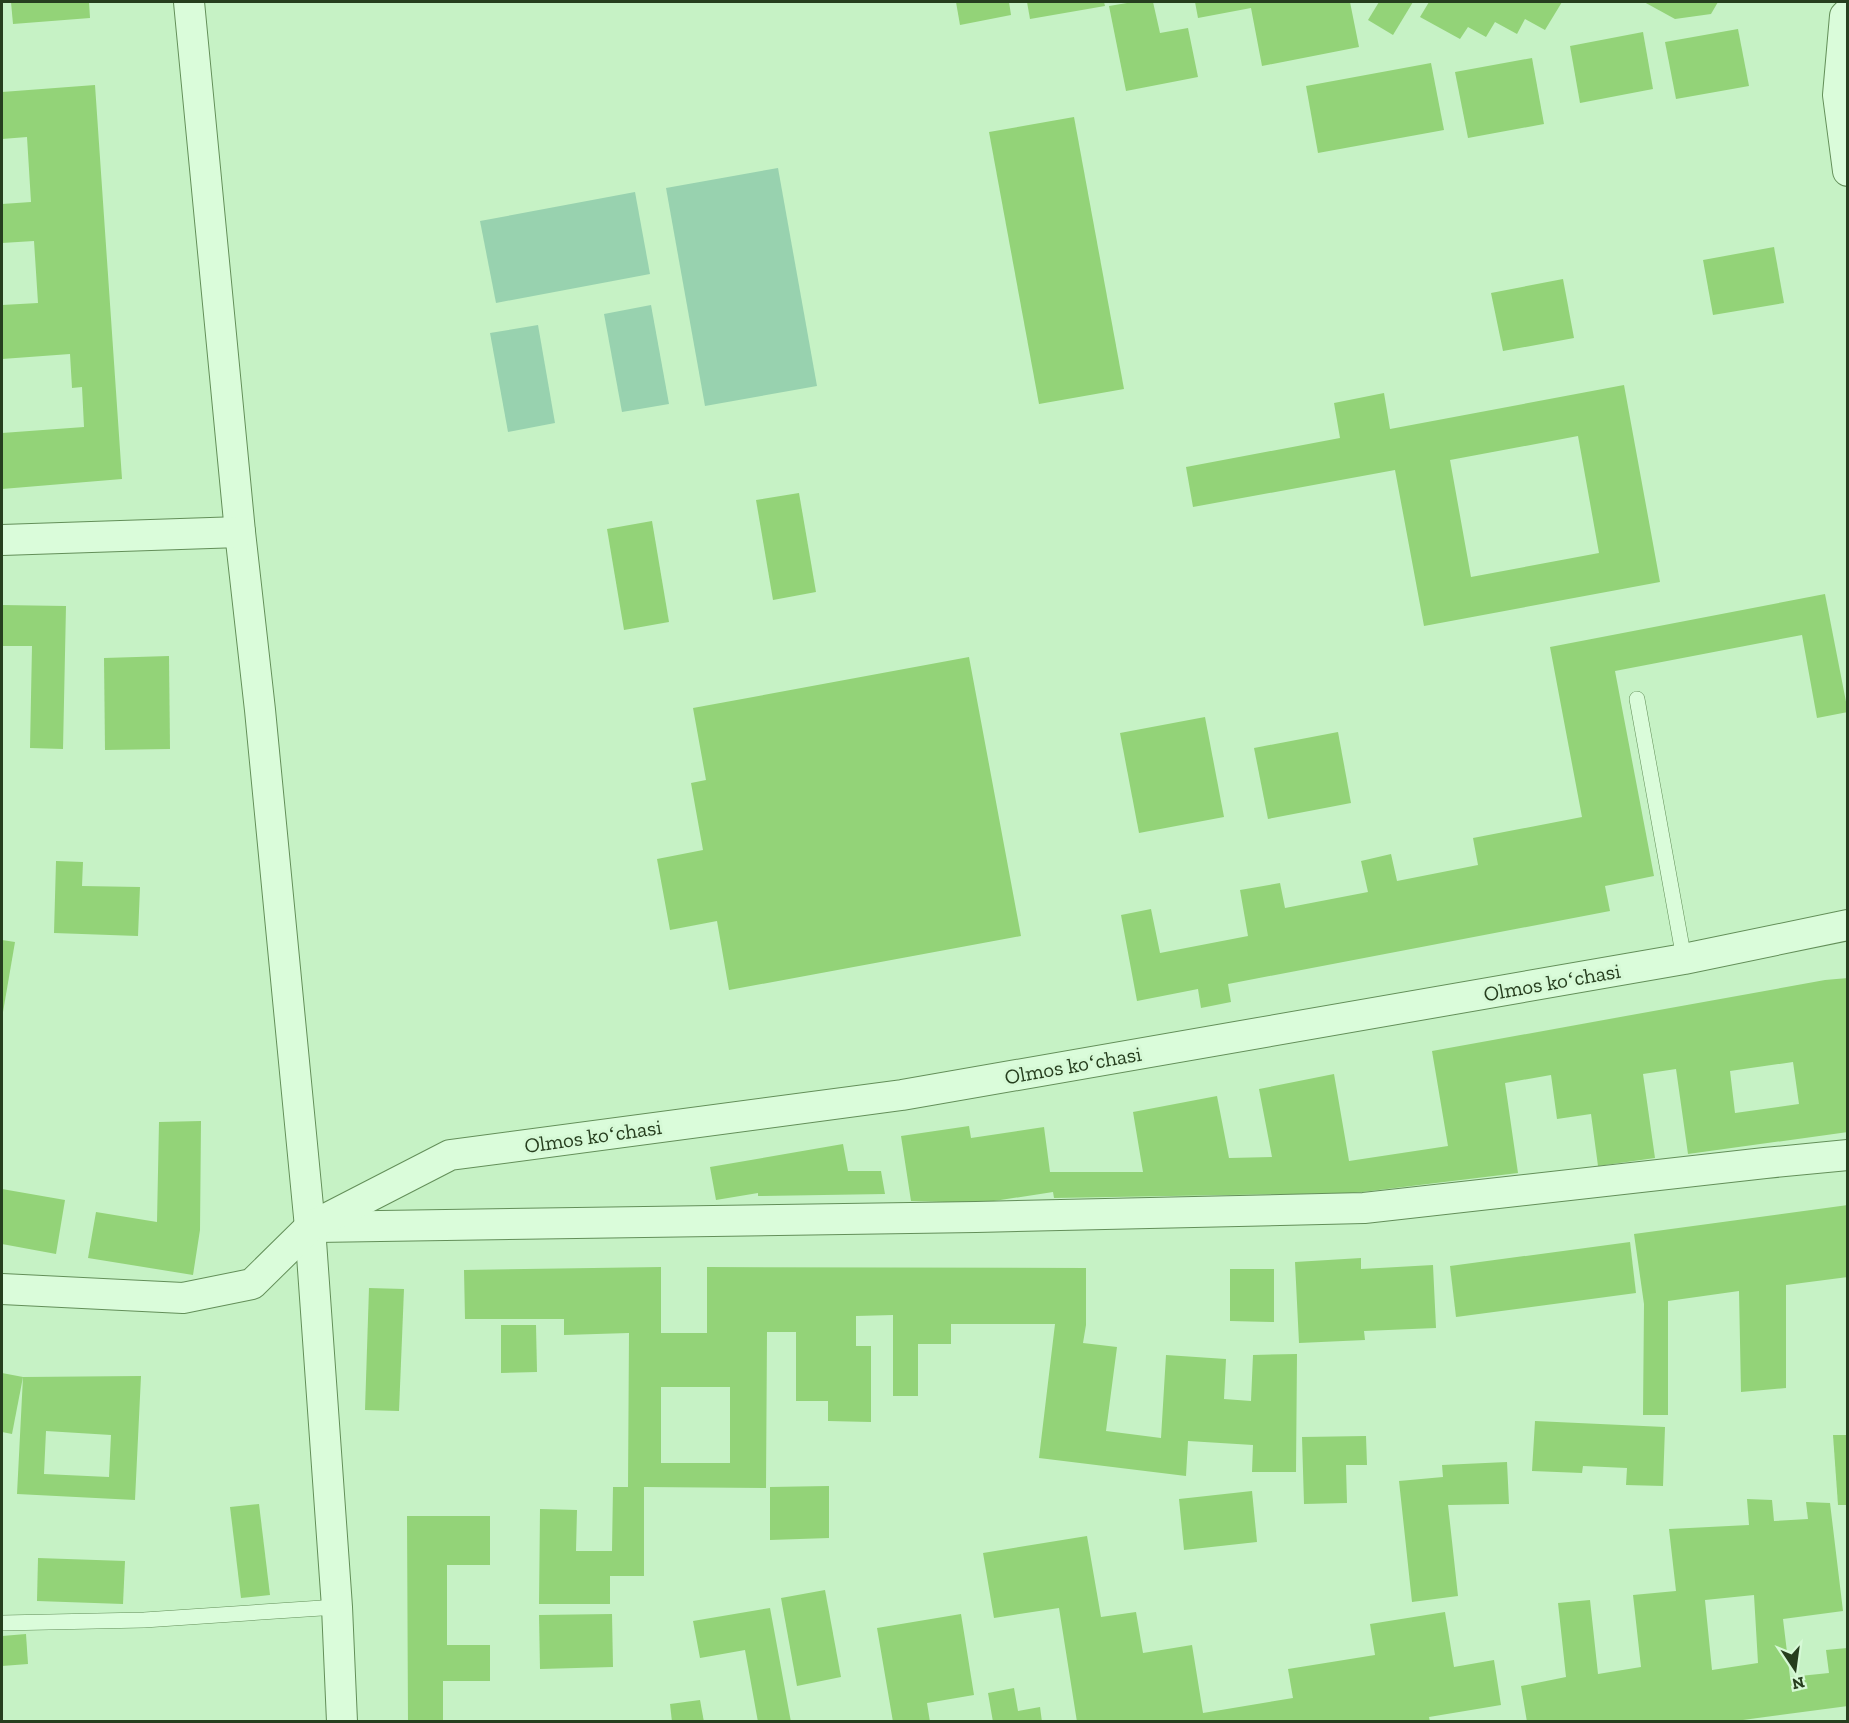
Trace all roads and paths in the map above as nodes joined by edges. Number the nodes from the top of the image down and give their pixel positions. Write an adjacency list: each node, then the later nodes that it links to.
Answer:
1 (189, 2): 4 (street)
2 (1848, 13): 3 (street)
3 (1848, 171)
4 (240, 532): 5 (street); 10 (street)
5 (2, 540)
6 (1637, 699): 8 (lane)
7 (1848, 925): 8 (street, Olmos koʻchasi)
8 (1684, 959): 10 (street, Olmos koʻchasi)
9 (1848, 1155): 10 (street)
10 (310, 1227): 11 (street, Olmos koʻchasi); 12 (street)
11 (2, 1289)
12 (337, 1607): 13 (lane); 14 (street)
13 (2, 1623)
14 (342, 1722)

